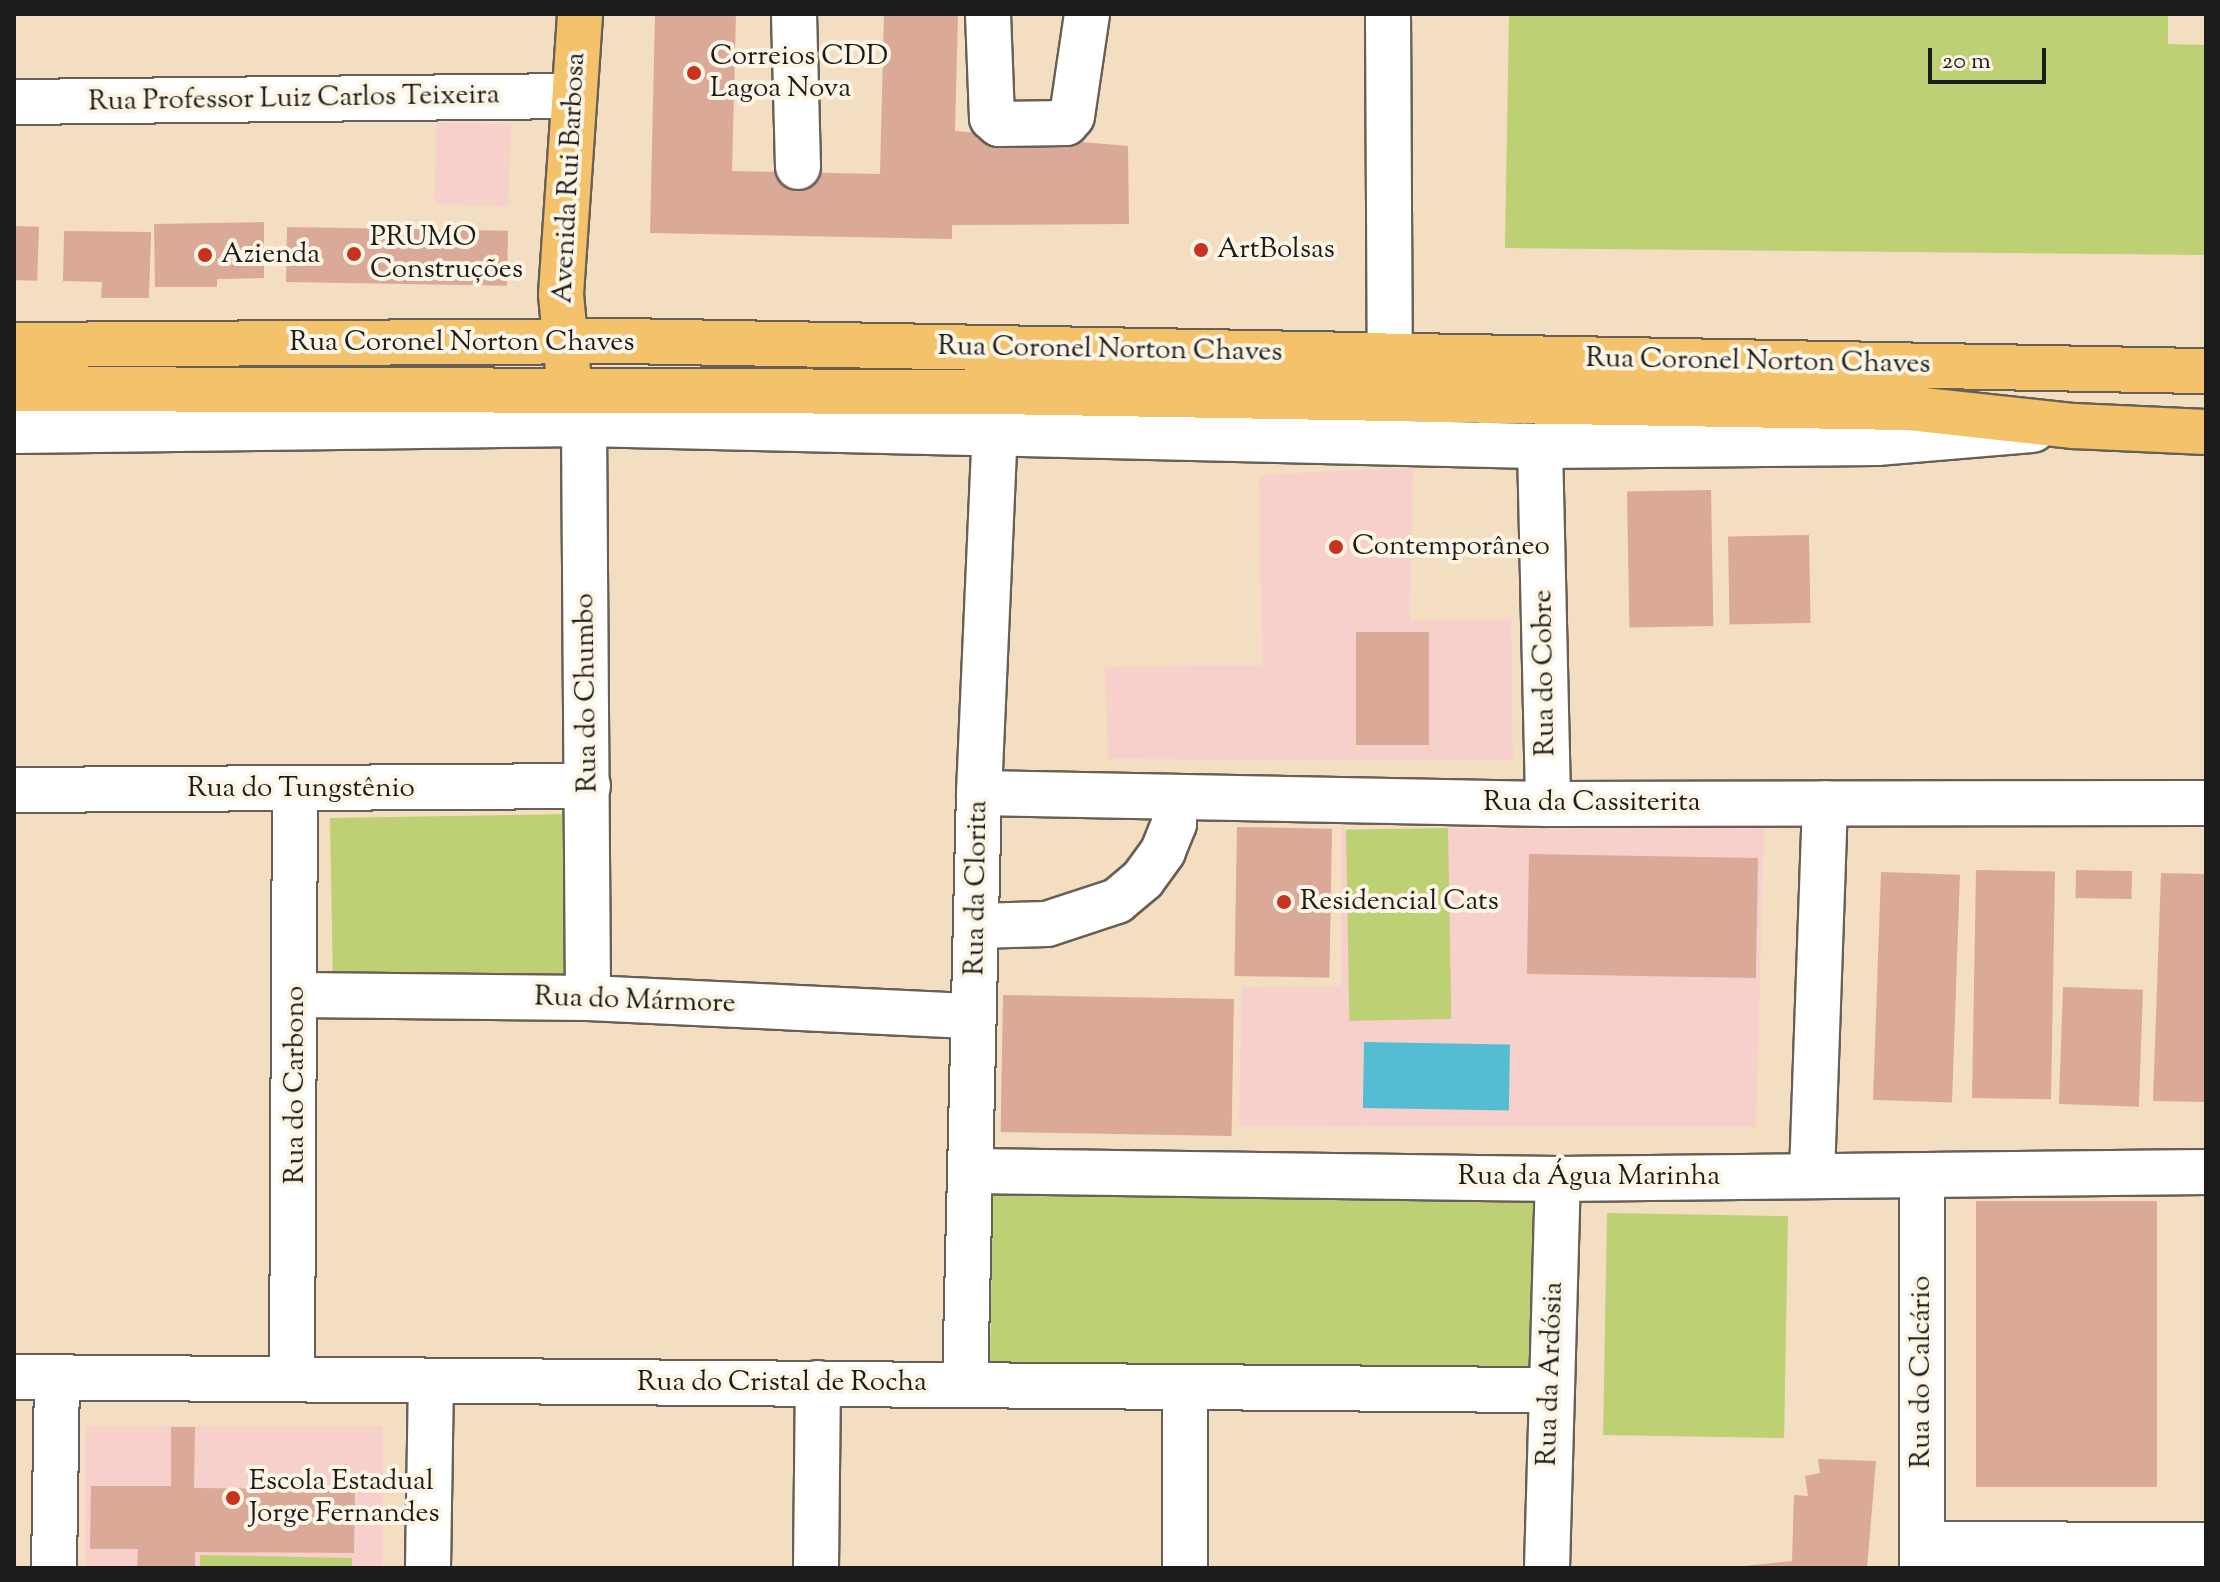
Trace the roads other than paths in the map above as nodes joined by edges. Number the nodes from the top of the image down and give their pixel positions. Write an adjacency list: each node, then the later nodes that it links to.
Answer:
1 (580, 14): 6 (main road, Avenida Rui Barbosa)
2 (794, 14): 8 (street)
3 (988, 14): 4 (street)
4 (1087, 14)
5 (1388, 14): 11 (street)
6 (574, 96): 7 (street, Rua Professor Luiz Carlos Teixeira); 9 (main road, Avenida Rui Barbosa)
7 (14, 102)
8 (798, 167)
9 (562, 343): 10 (main road, Rua Coronel Norton Chaves); 11 (main road, Rua Coronel Norton Chaves); 14 (main road, Avenida Rui Barbosa)
10 (14, 345)
11 (1390, 354): 12 (main road, Rua Coronel Norton Chaves)
12 (2206, 371)
13 (14, 389): 14 (main road, Rua Coronel Norton Chaves)
14 (578, 407): 15 (main road, Rua Coronel Norton Chaves); 17 (street, Rua Coronel Norton Chaves); 20 (street, Rua do Chumbo)
15 (996, 412): 16 (main road, Rua Coronel Norton Chaves); 19 (street, Rua Coronel Norton Chaves); 23 (street, Rua da Clorita)
16 (2074, 426): 18 (main road, Rua Coronel Norton Chaves); 19 (street, Rua Coronel Norton Chaves)
17 (14, 431)
18 (2206, 432)
19 (1540, 446): 27 (street, Rua do Cobre)
20 (588, 786): 22 (street, Rua do Tungstênio); 30 (street, Rua do Chumbo)
21 (14, 790): 22 (street, Rua do Tungstênio)
22 (295, 790): 29 (street, Rua do Carbono)
23 (979, 793): 24 (street, Rua da Cassiterita); 28 (street, Rua da Clorita)
24 (1174, 797): 27 (street, Rua da Cassiterita); 28 (street)
25 (1825, 803): 26 (street, Rua da Cassiterita); 27 (street, Rua da Cassiterita); 34 (street)
26 (2206, 803)
27 (1548, 804)
28 (976, 926): 31 (street, Rua da Clorita)
29 (297, 995): 30 (street, Rua do Mármore); 39 (street, Rua do Carbono)
30 (588, 998): 31 (street, Rua do Mármore)
31 (974, 1016): 32 (street, Rua da Clorita)
32 (971, 1171): 36 (street, Rua da Água Marinha); 42 (street, Rua da Clorita)
33 (2206, 1172): 35 (street, Rua da Água Marinha)
34 (1812, 1175): 35 (street, Rua da Água Marinha); 36 (street, Rua da Água Marinha)
35 (1922, 1177): 46 (street, Rua do Calcário)
36 (1558, 1179): 44 (street, Rua da Ardósia)
37 (14, 1377): 38 (street, Rua do Cristal de Rocha)
38 (57, 1377): 39 (street, Rua do Cristal de Rocha); 47 (street)
39 (292, 1379): 40 (street, Rua do Cristal de Rocha)
40 (431, 1381): 41 (street, Rua do Cristal de Rocha); 48 (street)
41 (818, 1383): 42 (street, Rua do Cristal de Rocha); 49 (street)
42 (965, 1385): 43 (street, Rua do Cristal de Rocha)
43 (1185, 1387): 44 (street, Rua do Cristal de Rocha); 50 (street)
44 (1549, 1390): 51 (street, Rua da Ardósia)
45 (2206, 1545): 46 (street)
46 (1922, 1556)
47 (54, 1568)
48 (428, 1568)
49 (816, 1568)
50 (1185, 1568)
51 (1547, 1568)

